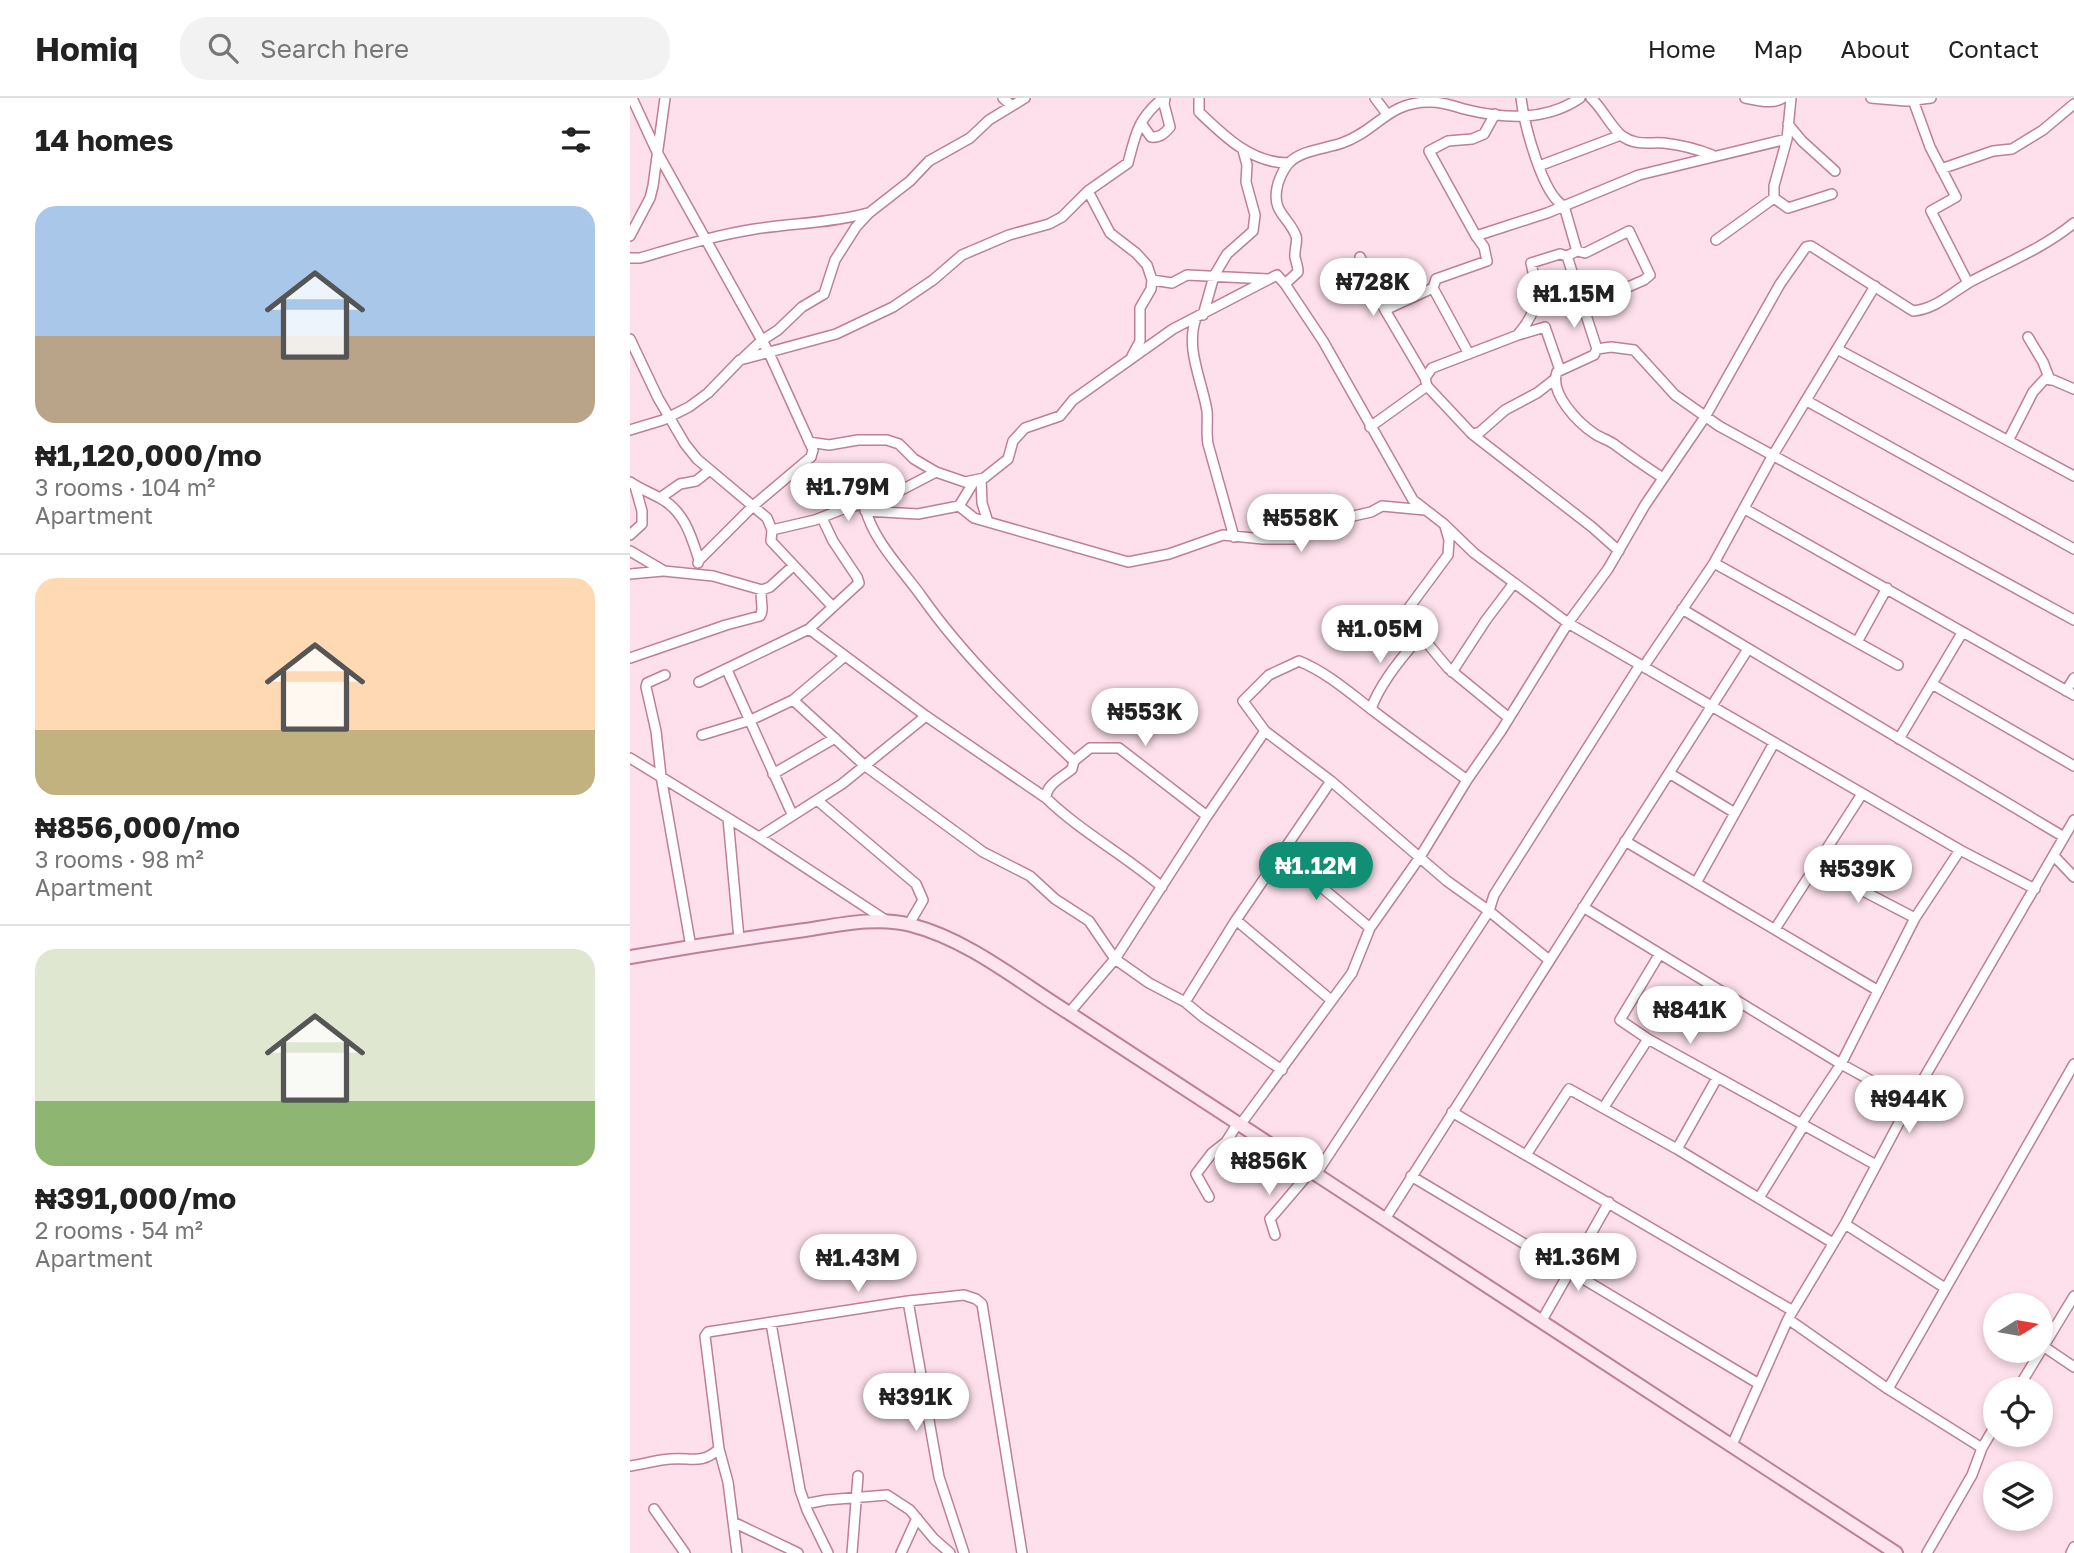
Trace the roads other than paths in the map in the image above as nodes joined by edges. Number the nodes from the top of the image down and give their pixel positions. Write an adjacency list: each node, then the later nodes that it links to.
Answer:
1 (632, 98): 28 (street)
2 (665, 98): 28 (street)
3 (1003, 98): 19 (street)
4 (1025, 98): 19 (street)
5 (1164, 98): 23 (street); 23 (street)
6 (1199, 98): 27 (street)
7 (1376, 98): 20 (street)
8 (1521, 98): 22 (street)
9 (1580, 98): 22 (street)
10 (1591, 98): 25 (street)
11 (1745, 98): 12 (street)
12 (1783, 98)
13 (1791, 98): 24 (street)
14 (1871, 98): 16 (street)
15 (1931, 98): 17 (street)
16 (1888, 99): 17 (street)
17 (1913, 100): 32 (street)
18 (2074, 104): 32 (street)
19 (1011, 105): 38 (street)
20 (1387, 114): 21 (street); 30 (street)
21 (1495, 114): 22 (street); 41 (street)
22 (1525, 118): 31 (street)
23 (1141, 123): 34 (street)
24 (1787, 124): 26 (street); 33 (street)
25 (1621, 135): 29 (street); 31 (street)
26 (1787, 139): 29 (street); 36 (street)
27 (1243, 149): 30 (street); 48 (street)
28 (657, 152): 40 (street); 42 (street)
29 (1714, 156): 37 (street)
30 (1289, 163): 52 (street)
31 (1539, 166): 37 (street)
32 (1941, 169): 51 (street)
33 (1835, 171)
34 (1088, 191): 49 (street); 64 (street)
35 (1832, 194): 36 (street)
36 (1774, 198): 43 (street)
37 (1564, 206): 41 (street); 44 (street)
38 (869, 213): 42 (street); 61 (street)
39 (2074, 223): 51 (street)
40 (630, 236)
41 (1476, 236): 54 (street)
42 (706, 239): 47 (street); 61 (street)
43 (1716, 240)
44 (1577, 251): 46 (street); 55 (street)
45 (1360, 257): 56 (street)
46 (1567, 257): 58 (street); 62 (street)
47 (630, 258)
48 (1214, 276): 49 (street); 50 (street); 57 (street)
49 (1152, 279): 67 (street)
50 (1270, 279): 52 (street); 57 (street)
51 (1968, 283): 53 (street)
52 (1284, 284): 75 (street)
53 (1875, 286): 63 (street); 74 (street)
54 (1433, 288): 56 (street); 65 (street)
55 (1619, 291)
56 (1385, 310): 70 (street)
57 (1199, 317): 67 (street); 98 (street)
58 (1518, 335): 65 (street); 68 (street)
59 (2028, 337): 69 (street)
60 (630, 340): 73 (street)
61 (761, 341): 64 (street); 66 (street)
62 (1597, 349): 68 (street); 74 (street)
63 (1837, 349): 72 (street); 78 (street)
64 (769, 353): 66 (street); 79 (street)
65 (1469, 355): 70 (street)
66 (740, 360): 73 (street)
67 (1130, 361): 85 (street)
68 (1557, 374): 77 (street); 84 (street)
69 (2050, 380): 71 (street); 78 (street)
70 (1426, 382): 75 (street); 77 (street)
71 (2074, 389)
72 (1807, 401): 80 (street); 99 (street)
73 (671, 417): 76 (street); 81 (street)
74 (1705, 417): 80 (street); 84 (street)
75 (1370, 427): 92 (street)
76 (630, 430)
77 (1472, 433): 101 (street)
78 (2008, 439): 83 (street)
79 (809, 442): 82 (street); 88 (street)
80 (1773, 455): 91 (street); 113 (street)
81 (710, 470): 87 (street); 88 (street)
82 (936, 472): 85 (street); 90 (street)
83 (2074, 475)
84 (1663, 478): 101 (street)
85 (978, 479): 89 (street); 94 (street)
86 (633, 484): 87 (street); 97 (street)
87 (660, 498): 102 (street)
88 (753, 506): 96 (street); 102 (street)
89 (959, 506): 90 (street); 94 (street)
90 (865, 508): 93 (street); 143 (street)
91 (1745, 509): 103 (street); 109 (street)
92 (1425, 510): 95 (street); 98 (street)
93 (822, 518): 96 (street); 111 (street)
94 (988, 522): 98 (street)
95 (1444, 524): 108 (street); 117 (street)
96 (772, 530): 104 (street)
97 (630, 534)
98 (1234, 537)
99 (2074, 549)
100 (630, 551): 105 (street)
101 (1619, 551): 114 (street)
102 (699, 559): 106 (street)
103 (1714, 563): 112 (street); 118 (street)
104 (793, 566): 110 (street); 111 (street)
105 (664, 571): 106 (street); 107 (street)
106 (696, 573): 110 (street)
107 (630, 574)
108 (1514, 583): 114 (street); 125 (street)
109 (1887, 588): 116 (street); 118 (street)
110 (762, 590): 121 (street)
111 (832, 606): 115 (street)
112 (1682, 609): 119 (street); 123 (street)
113 (2074, 620)
114 (1568, 623): 123 (street); 135 (street)
115 (809, 629): 120 (street); 124 (street)
116 (1962, 633): 129 (street); 130 (street)
117 (1418, 639): 125 (street); 133 (street)
118 (1857, 642): 122 (street)
119 (1748, 649): 132 (street); 140 (street)
120 (845, 656): 131 (street); 134 (street)
121 (630, 658)
122 (1898, 665)
123 (1642, 666): 132 (street); 172 (street)
124 (727, 670): 128 (street); 136 (street)
125 (1452, 672): 135 (street)
126 (665, 675): 148 (street)
127 (2074, 678): 130 (street)
128 (699, 682)
129 (1931, 684): 140 (street); 145 (street)
130 (2070, 693)
131 (793, 700): 136 (street); 139 (street)
132 (1711, 706): 141 (street); 146 (street)
133 (1371, 709): 137 (street); 149 (street)
134 (926, 716): 144 (street); 152 (street)
135 (1508, 718): 149 (street)
136 (751, 720): 138 (street); 147 (street)
137 (1265, 731): 150 (street); 156 (street)
138 (702, 736)
139 (835, 738): 144 (street); 147 (street)
140 (1899, 738): 160 (street)
141 (1774, 743): 151 (street); 154 (street)
142 (630, 758): 148 (street)
143 (1074, 761): 152 (street); 156 (street)
144 (864, 765): 153 (street); 183 (street)
145 (2074, 766)
146 (1669, 773): 154 (street); 161 (street)
147 (773, 774): 155 (street)
148 (660, 776): 157 (street); 180 (street)
149 (1467, 779): 165 (street)
150 (1331, 781): 163 (street); 165 (street)
151 (1862, 794): 162 (street); 166 (street)
152 (1046, 798): 169 (street)
153 (817, 800): 155 (street); 176 (street)
154 (1735, 813): 168 (street)
155 (792, 814): 159 (street)
156 (1207, 816): 169 (street)
157 (728, 818): 159 (street); 179 (street)
158 (2074, 820): 160 (street)
159 (758, 837): 175 (street)
160 (2064, 837): 164 (street)
161 (1625, 841): 168 (street); 171 (street)
162 (1960, 850): 170 (street); 173 (street)
163 (1281, 853): 174 (street); 177 (street)
164 (2054, 856): 167 (street); 170 (street)
165 (1420, 857): 172 (street); 177 (street)
166 (1818, 861): 173 (street); 178 (street)
167 (2074, 877)
168 (1696, 883): 178 (street)
169 (1162, 887): 183 (street)
170 (2035, 889): 194 (street)
171 (1583, 907): 182 (street); 184 (street)
172 (1489, 911): 184 (street); 202 (street)
173 (1915, 918): 185 (street)
174 (1236, 920): 186 (street); 187 (street)
175 (888, 922): 176 (street); 179 (street)
176 (909, 924): 188 (street)
177 (1370, 928): 186 (street)
178 (1775, 929): 185 (street)
179 (739, 939): 180 (street)
180 (691, 947): 181 (street)
181 (630, 954)
182 (1659, 955): 189 (street); 190 (street)
183 (1115, 959): 187 (street); 188 (street)
184 (1549, 960): 196 (street)
185 (1877, 990): 190 (street)
186 (1331, 1000): 192 (street)
187 (1185, 1002): 192 (street)
188 (1069, 1013): 197 (street)
189 (1648, 1039): 193 (street); 195 (street)
190 (1841, 1064): 194 (street); 198 (street)
191 (2074, 1065): 212 (street)
192 (1282, 1070): 197 (street)
193 (1717, 1078): 198 (street); 199 (street)
194 (1910, 1102): 201 (street)
195 (1604, 1107): 199 (street); 200 (street)
196 (1452, 1112): 200 (street); 203 (street)
197 (1239, 1124): 202 (street); 204 (street)
198 (1802, 1125): 201 (street); 205 (street)
199 (1676, 1149): 205 (street)
200 (1526, 1155): 206 (street)
201 (1877, 1165): 208 (street)
202 (1314, 1173): 207 (street); 209 (street)
203 (1411, 1176): 207 (street); 211 (street)
204 (1209, 1197)
205 (1759, 1198): 210 (street)
206 (1609, 1202): 211 (street); 215 (street)
207 (1385, 1219): 216 (street)
208 (1845, 1224): 210 (street); 212 (street)
209 (1275, 1235)
210 (1833, 1242): 215 (street)
211 (1569, 1270): 216 (street); 221 (street)
212 (1945, 1288): 222 (street)
213 (2074, 1296): 218 (street)
214 (908, 1301): 217 (street); 241 (street); 242 (street)
215 (1790, 1315): 221 (street); 222 (street)
216 (1541, 1322): 223 (street)
217 (771, 1323): 225 (street); 229 (street)
218 (2053, 1330)
219 (2053, 1353): 220 (street)
220 (2074, 1367)
221 (1759, 1384): 223 (street)
222 (1888, 1389): 224 (street)
223 (1732, 1445): 243 (street)
224 (1982, 1448): 244 (street)
225 (719, 1449): 226 (street); 232 (street)
226 (630, 1466)
227 (858, 1476): 228 (street)
228 (856, 1497): 229 (street); 231 (street); 238 (street)
229 (805, 1504): 237 (street)
230 (654, 1509): 234 (street)
231 (917, 1518): 239 (street); 240 (street)
232 (733, 1522): 235 (street); 236 (street)
233 (2074, 1547): 245 (street)
234 (685, 1553)
235 (737, 1553)
236 (798, 1553)
237 (828, 1553)
238 (852, 1553)
239 (901, 1553)
240 (950, 1553)
241 (964, 1553)
242 (1021, 1553)
243 (1896, 1553)
244 (1927, 1553)
245 (2071, 1553)

